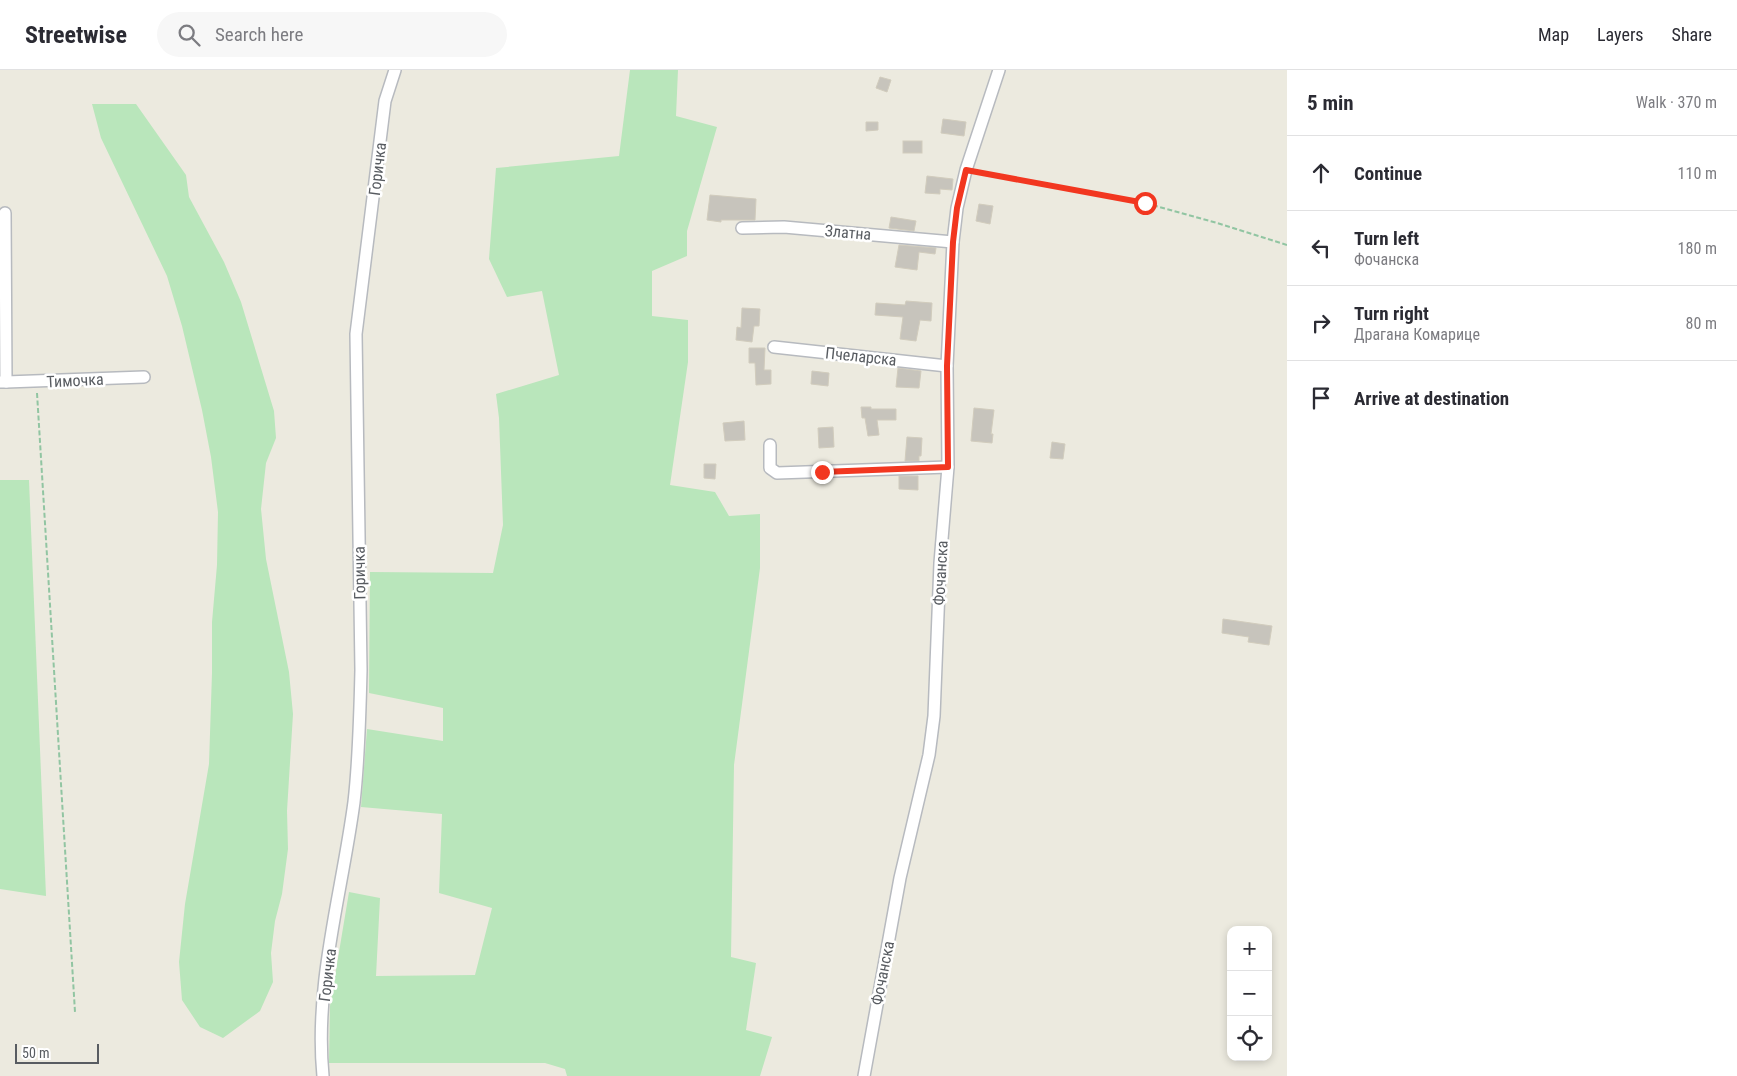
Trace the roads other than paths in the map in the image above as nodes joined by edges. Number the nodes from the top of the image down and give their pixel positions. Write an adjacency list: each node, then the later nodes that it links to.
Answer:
1 (395, 70): 12 (street, Горичка)
2 (999, 70): 5 (street, Фочанска)
3 (5, 213): 9 (street, Тимочка)
4 (742, 228): 5 (street, Златна)
5 (953, 242): 7 (street, Фочанска)
6 (774, 347): 7 (street, Пчеларска)
7 (947, 366): 11 (street, Фочанска)
8 (144, 376): 9 (street, Тимочка)
9 (3, 382)
10 (770, 445): 11 (street)
11 (948, 467): 13 (street, Фочанска)
12 (323, 1076)
13 (864, 1076)

